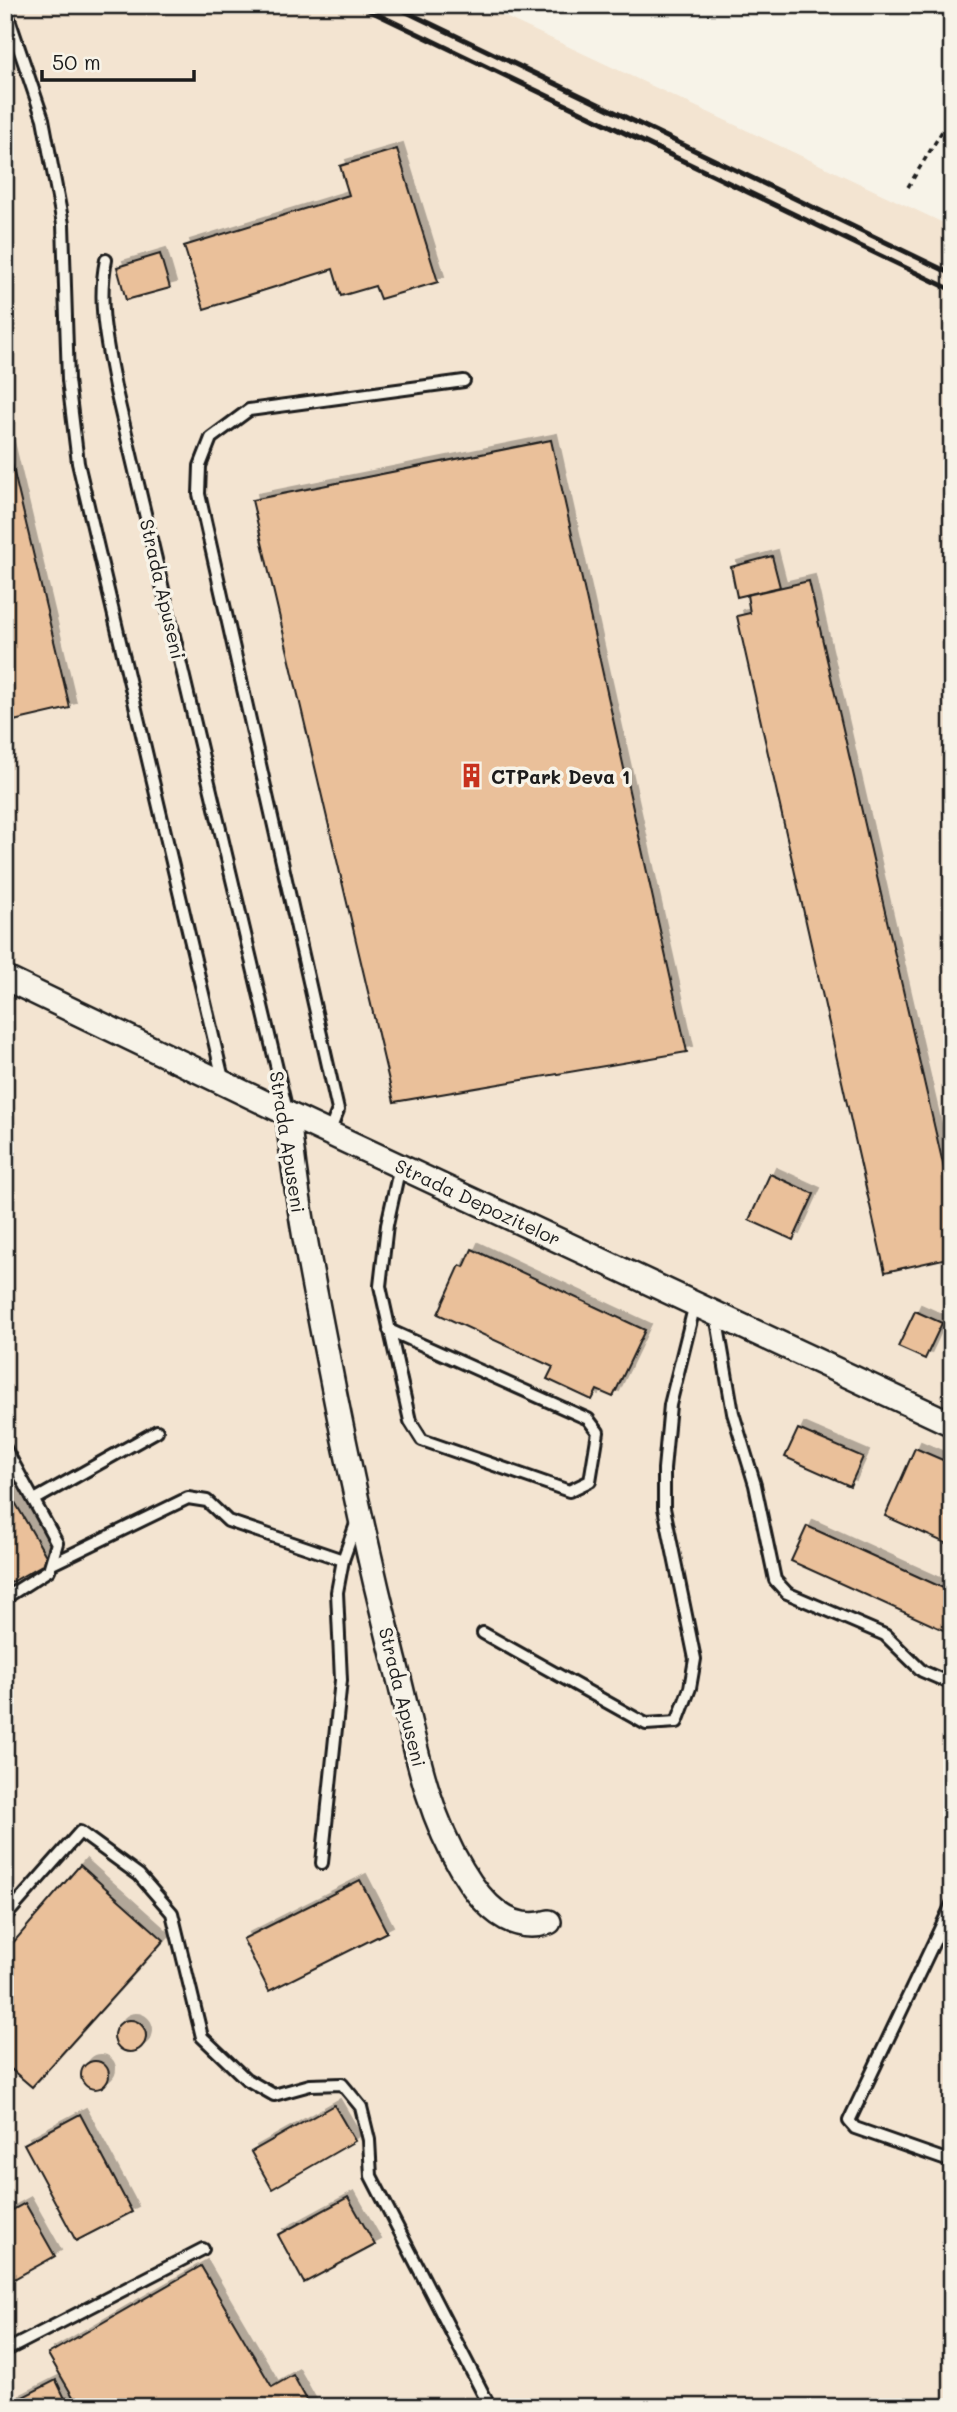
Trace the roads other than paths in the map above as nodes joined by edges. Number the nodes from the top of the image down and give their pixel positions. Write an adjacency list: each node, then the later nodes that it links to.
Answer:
1 (5, 7): 5 (lane)
2 (106, 260): 6 (lane, Strada Apuseni)
3 (464, 381): 7 (lane)
4 (5, 978): 5 (street, Strada Depozitelor)
5 (224, 1083): 6 (street, Strada Depozitelor)
6 (288, 1114): 7 (street, Strada Depozitelor); 16 (street, Strada Apuseni)
7 (329, 1133): 8 (street, Strada Depozitelor)
8 (400, 1166): 9 (street, Strada Depozitelor); 11 (lane)
9 (695, 1304): 10 (street, Strada Depozitelor); 20 (lane)
10 (716, 1314): 12 (street, Strada Depozitelor); 21 (lane)
11 (389, 1330): 11 (lane)
12 (952, 1424)
13 (158, 1431): 15 (lane)
14 (5, 1448): 15 (lane)
15 (36, 1499): 18 (lane)
16 (358, 1519): 17 (lane); 25 (street, Strada Apuseni)
17 (344, 1560): 18 (lane); 22 (lane)
18 (54, 1563): 19 (lane)
19 (5, 1598)
20 (483, 1633)
21 (952, 1684)
22 (322, 1863)
23 (952, 1904): 26 (lane)
24 (5, 1917): 29 (lane)
25 (549, 1922)
26 (952, 2162)
27 (203, 2249): 28 (lane)
28 (5, 2351)
29 (490, 2407)

